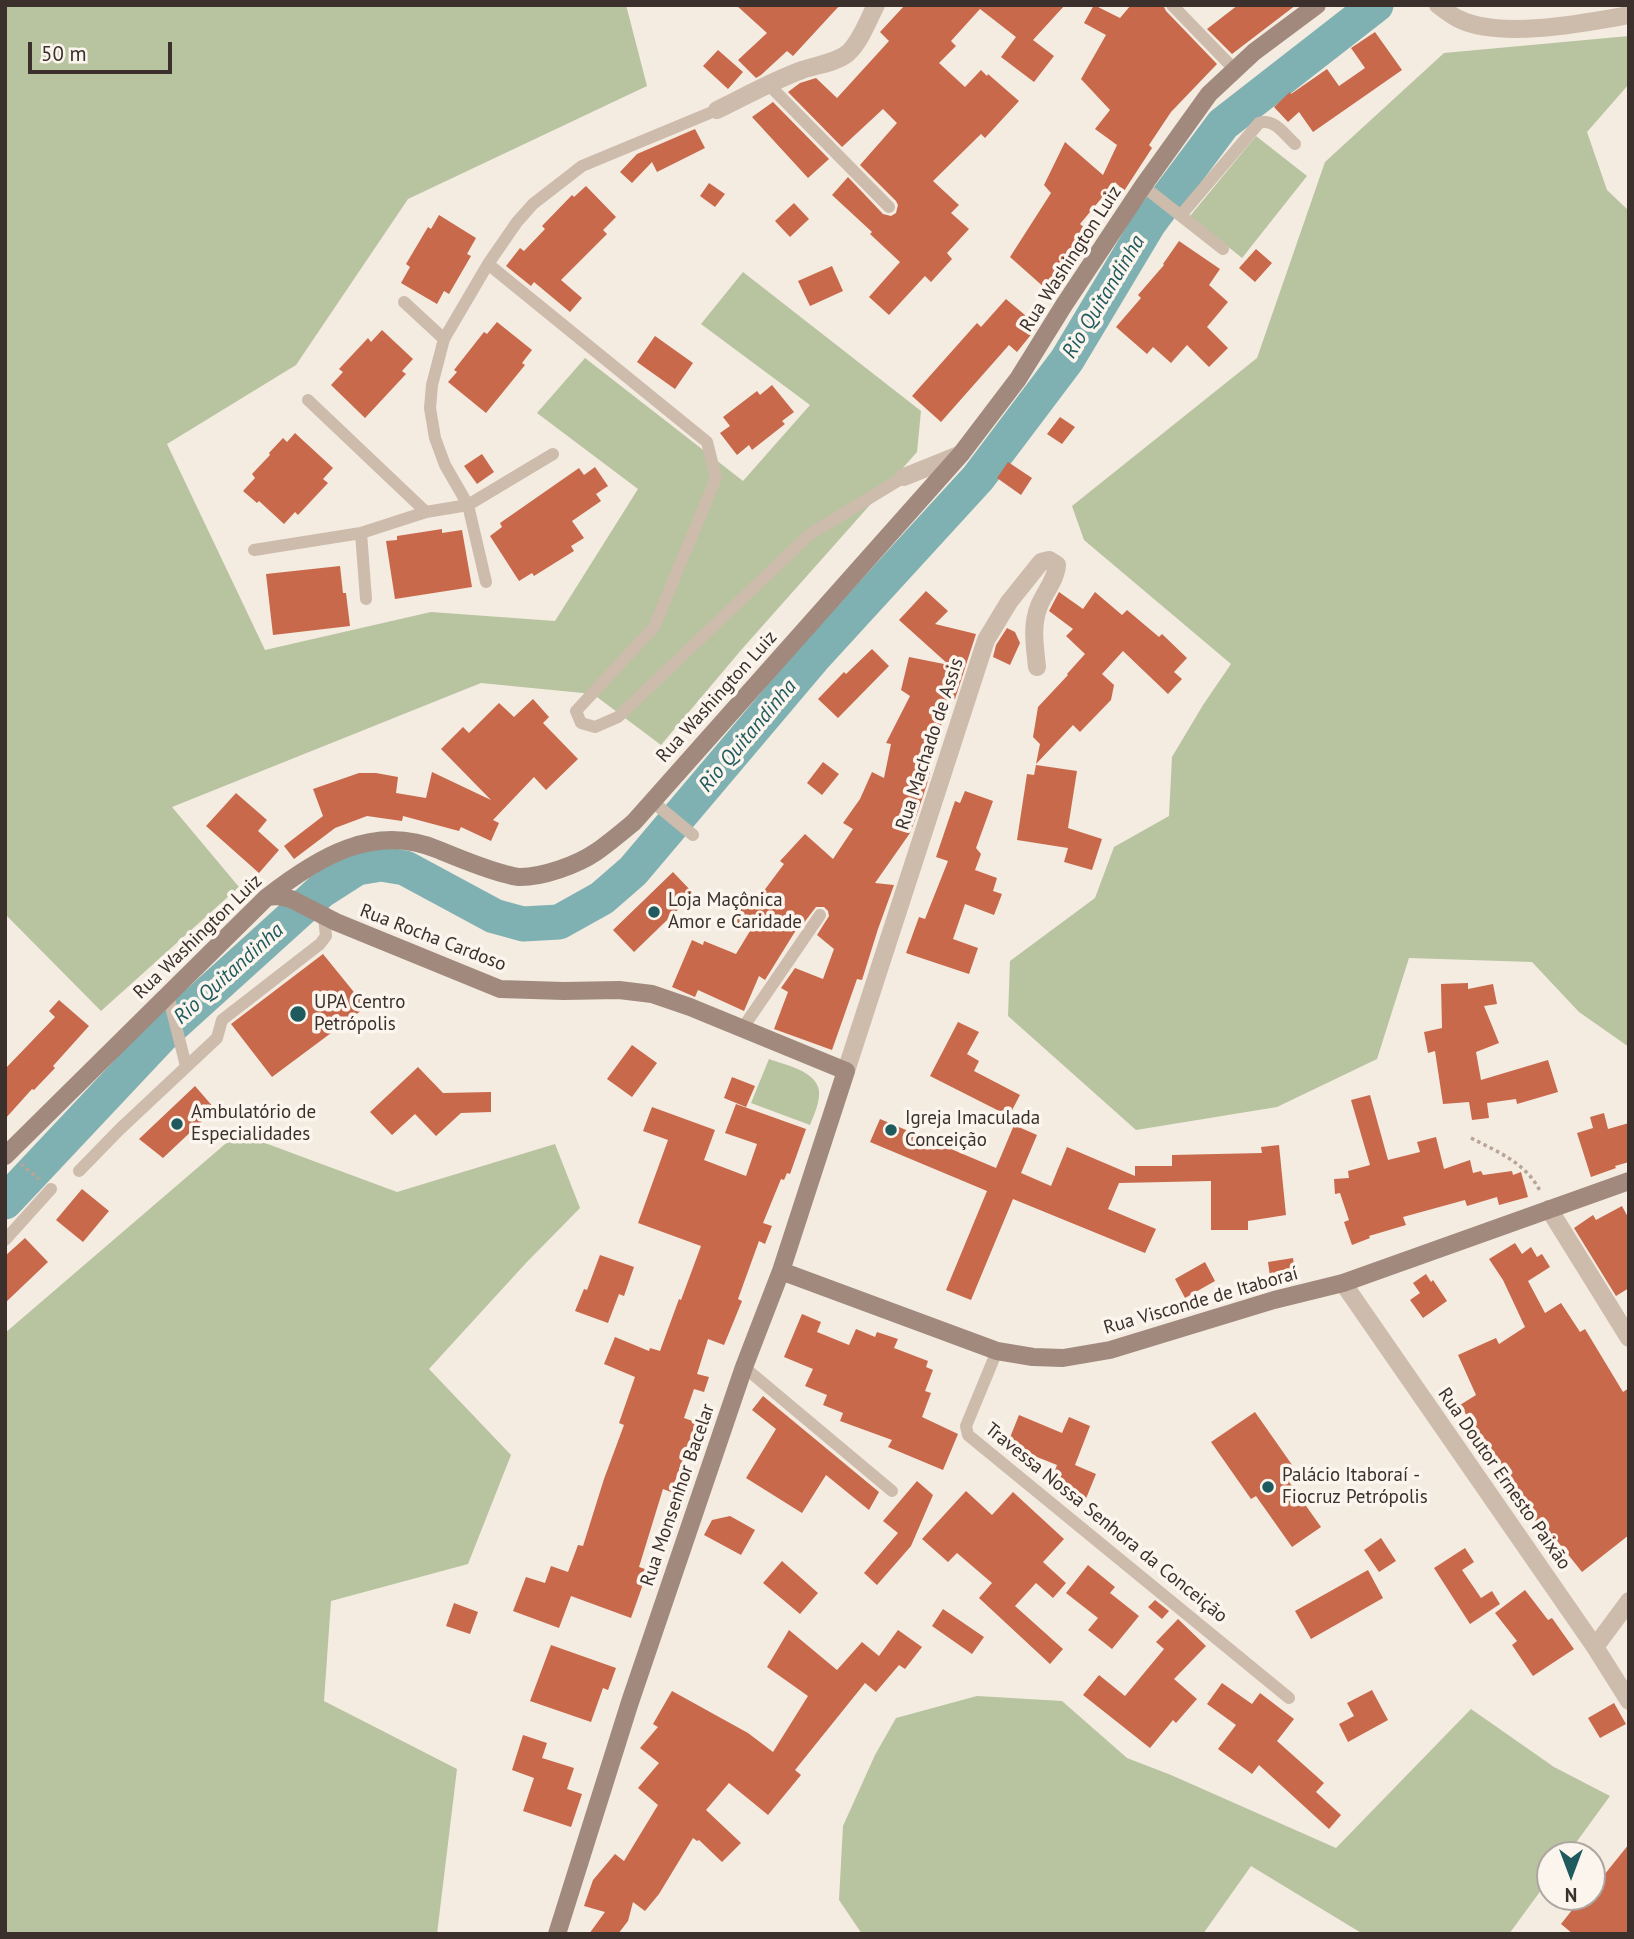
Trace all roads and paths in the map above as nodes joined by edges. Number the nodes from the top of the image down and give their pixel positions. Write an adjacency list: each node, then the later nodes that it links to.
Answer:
1 (876, 5): 7 (street)
2 (1172, 5): 6 (lane)
3 (1318, 5): 6 (main road, Rua Washington Luiz)
4 (1438, 5): 5 (street)
5 (1629, 15)
6 (1235, 69): 10 (main road, Rua Washington Luiz)
7 (769, 85): 8 (street); 11 (lane)
8 (717, 110): 14 (lane)
9 (1294, 144): 12 (lane)
10 (1143, 186): 12 (lane); 19 (main road, Rua Washington Luiz)
11 (889, 207)
12 (1181, 215): 13 (lane)
13 (1223, 249)
14 (488, 264): 16 (lane); 20 (lane)
15 (404, 302): 16 (lane)
16 (444, 339): 21 (lane)
17 (308, 400): 22 (lane)
18 (553, 454): 21 (lane)
19 (961, 454): 20 (street); 28 (main road, Rua Washington Luiz)
20 (904, 477)
21 (468, 505): 22 (lane); 25 (lane)
22 (426, 512): 23 (lane)
23 (361, 533): 24 (lane); 26 (lane)
24 (254, 550)
25 (485, 582)
26 (366, 599)
27 (1037, 667): 38 (street, Rua Machado de Assis)
28 (653, 802): 29 (lane); 30 (main road, Rua Washington Luiz)
29 (693, 835)
30 (293, 877): 31 (main road, Rua Washington Luiz); 32 (main road)
31 (267, 897): 32 (main road, Rua Rocha Cardoso); 35 (main road, Rua Washington Luiz)
32 (291, 899): 34 (main road, Rua Rocha Cardoso)
33 (820, 915): 36 (lane)
34 (324, 917): 36 (main road, Rua Rocha Cardoso); 37 (lane)
35 (168, 995): 37 (lane); 40 (main road, Rua Washington Luiz)
36 (742, 1029): 38 (main road, Rua Rocha Cardoso)
37 (186, 1066): 41 (lane)
38 (846, 1071): 46 (main road, Rua Monsenhor Bacelar)
39 (1471, 1138): 44 (path)
40 (7, 1155): 43 (path)
41 (79, 1171)
42 (1629, 1181): 44 (main road, Rua Visconde de Itaboraí)
43 (51, 1189): 45 (lane)
44 (1549, 1209): 47 (main road, Rua Visconde de Itaboraí); 48 (street)
45 (5, 1240)
46 (781, 1271): 49 (main road, Rua Visconde de Itaboraí); 50 (main road, Rua Monsenhor Bacelar)
47 (1343, 1283): 49 (main road, Rua Visconde de Itaboraí); 53 (street, Rua Doutor Ernesto Paixão)
48 (1629, 1338)
49 (997, 1351): 54 (lane, Travessa Nossa Senhora da Conceição)
50 (744, 1367): 51 (lane); 56 (main road, Rua Monsenhor Bacelar)
51 (892, 1491)
52 (1629, 1601): 53 (street)
53 (1595, 1647): 55 (street, Rua Doutor Ernesto Paixão)
54 (1289, 1698)
55 (1629, 1701)
56 (557, 1934)

